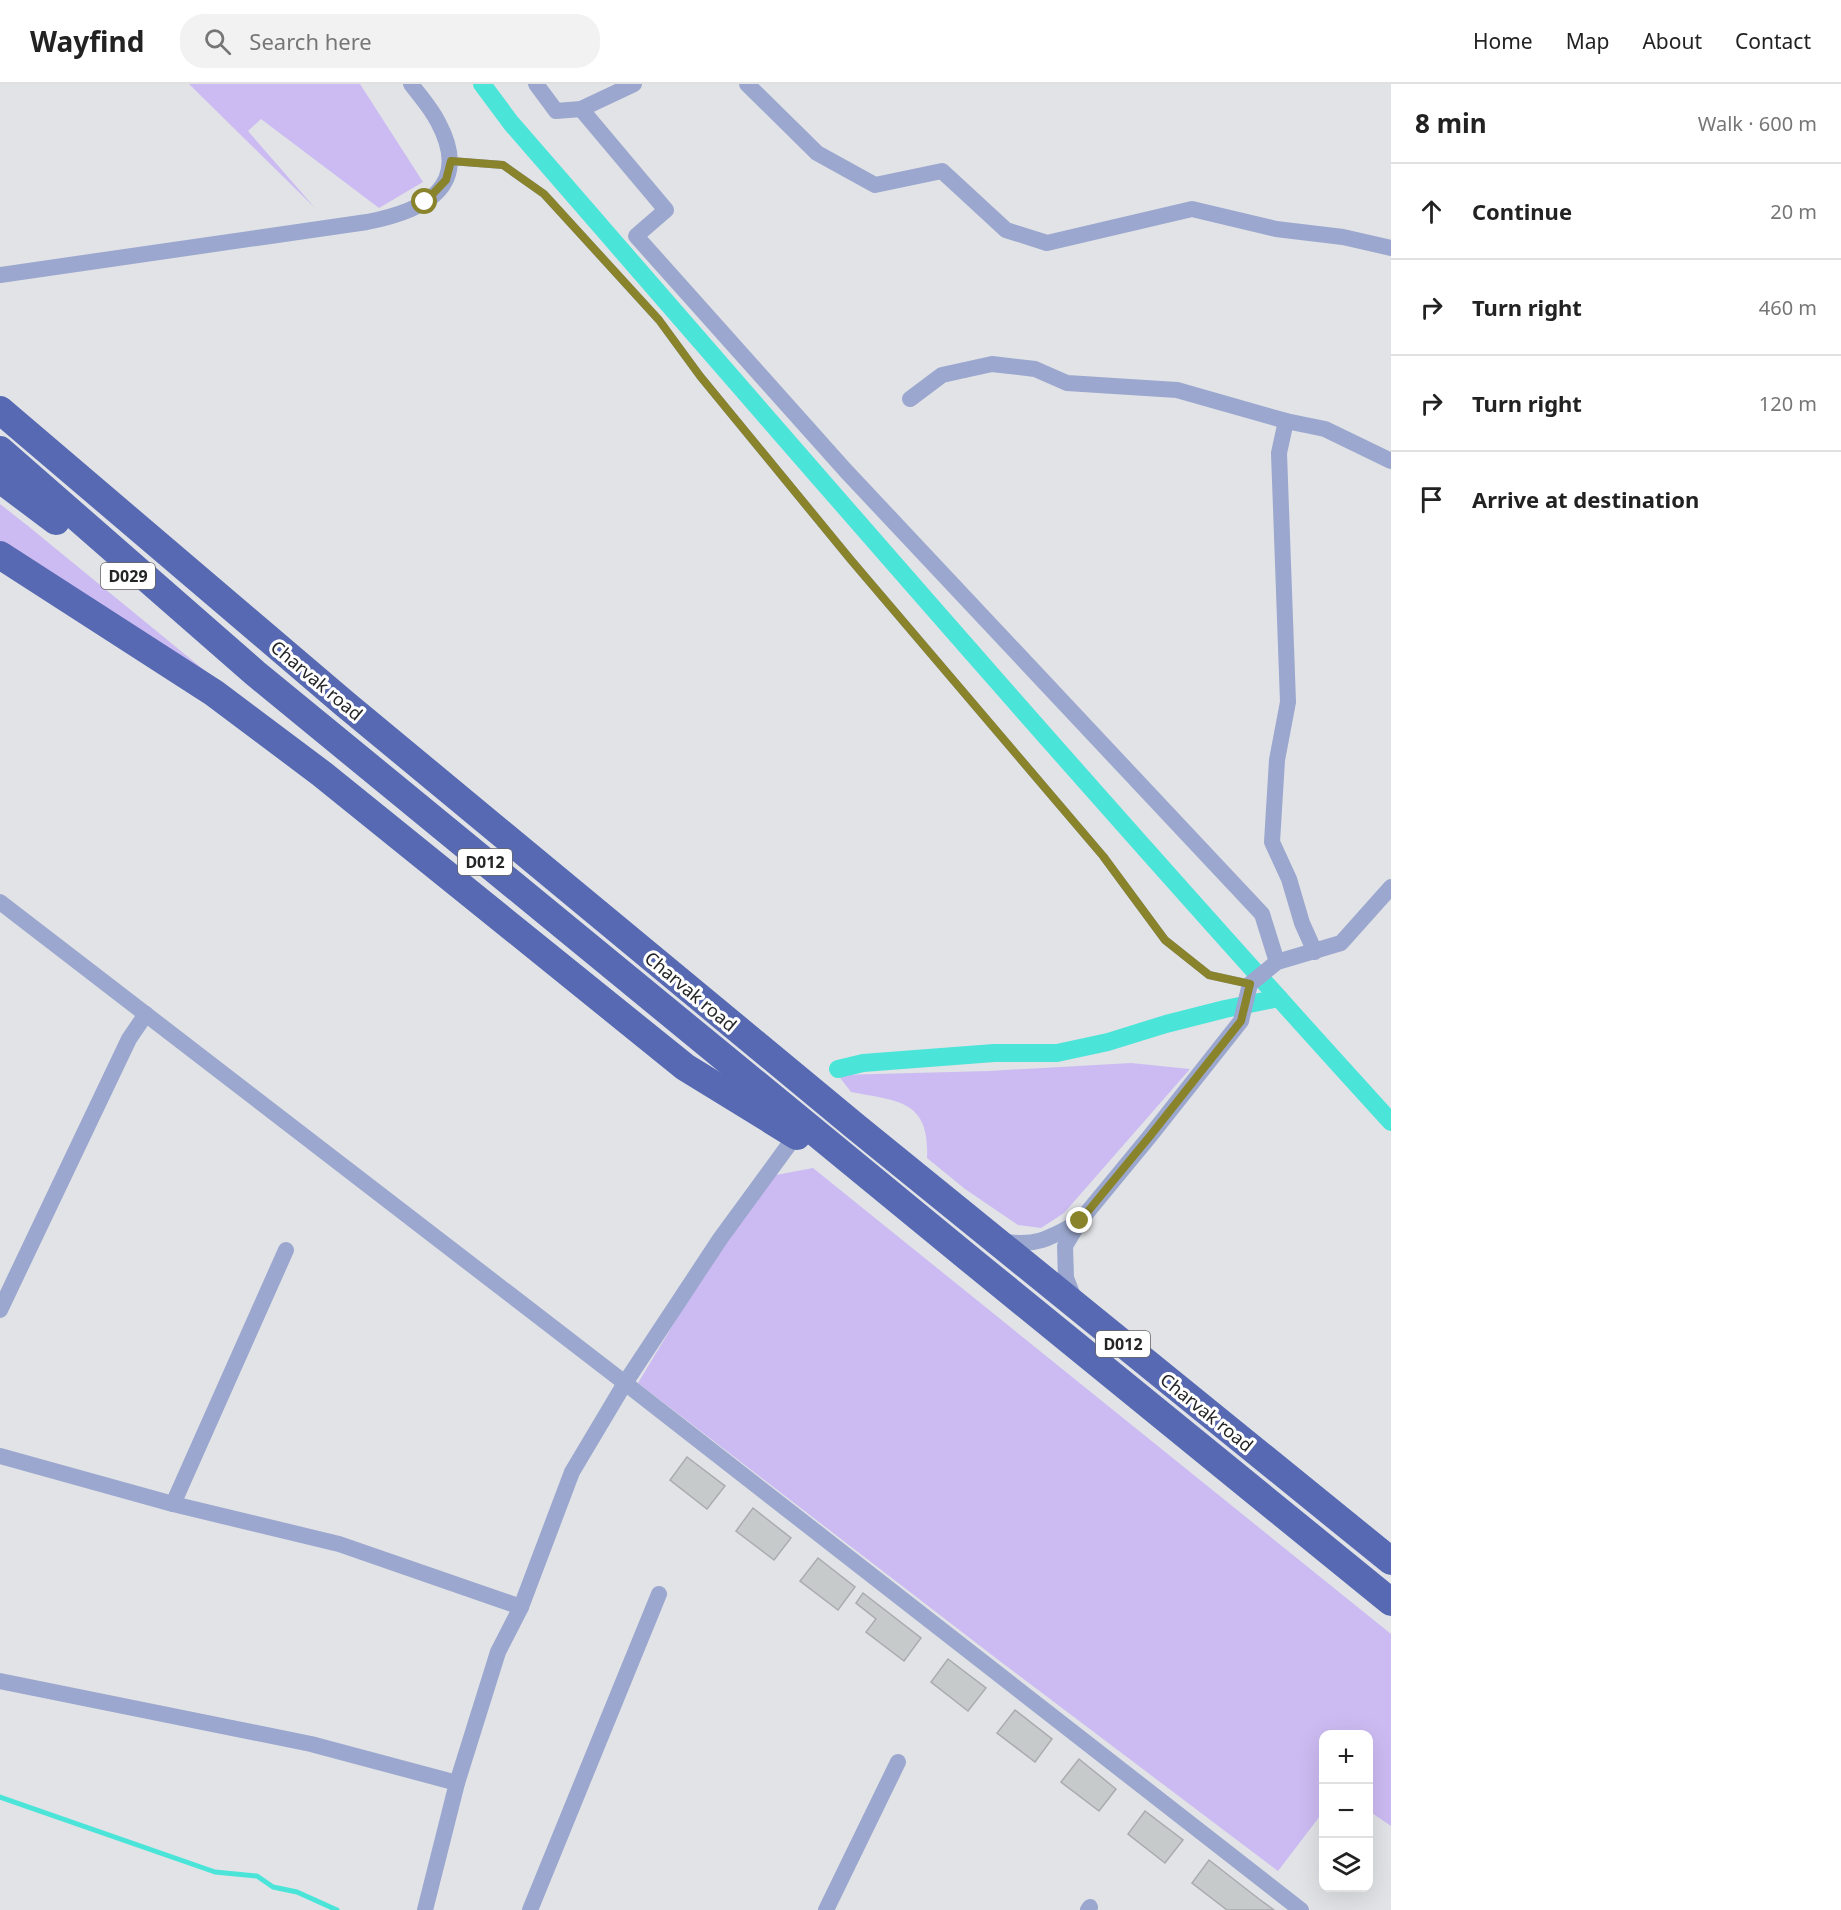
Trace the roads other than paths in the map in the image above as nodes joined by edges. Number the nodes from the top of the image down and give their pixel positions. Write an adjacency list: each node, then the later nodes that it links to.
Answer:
1 (411, 84): 6 (street)
2 (536, 84): 5 (street)
3 (634, 84): 5 (street)
4 (747, 84): 7 (street)
5 (581, 109): 20 (street)
6 (451, 161): 8 (street); 21 (lane)
7 (1391, 248)
8 (0, 275)
9 (910, 399): 11 (street)
10 (0, 410): 26 (highway, Charvak road / D012)
11 (1286, 421): 13 (street); 19 (street)
12 (0, 450): 16 (highway, Charvak road / D012)
13 (1391, 461)
14 (0, 479): 16 (highway, Charvak road / D029)
15 (0, 555): 23 (highway)
16 (255, 673): 24 (highway, Charvak road / D012)
17 (1391, 887): 19 (street)
18 (0, 902): 22 (street)
19 (1315, 952): 20 (street)
20 (1277, 962): 21 (street)
21 (1250, 984): 25 (street)
22 (146, 1014): 28 (street); 30 (street)
23 (796, 1136): 24 (highway); 30 (street)
24 (853, 1164): 35 (highway, Charvak road / D012)
25 (1080, 1221): 26 (street); 29 (street)
26 (997, 1240): 29 (highway, Charvak road / D012)
27 (286, 1250): 32 (street)
28 (0, 1310)
29 (1081, 1310): 33 (highway, Charvak road / D012)
30 (624, 1383): 36 (street); 43 (street)
31 (0, 1456): 32 (street)
32 (173, 1504): 36 (street)
33 (1391, 1561)
34 (659, 1594): 41 (street)
35 (1391, 1602)
36 (521, 1607): 39 (street)
37 (0, 1681): 39 (street)
38 (898, 1762): 42 (street)
39 (458, 1783): 40 (street)
40 (425, 1910)
41 (530, 1910)
42 (826, 1910)
43 (1301, 1910)

